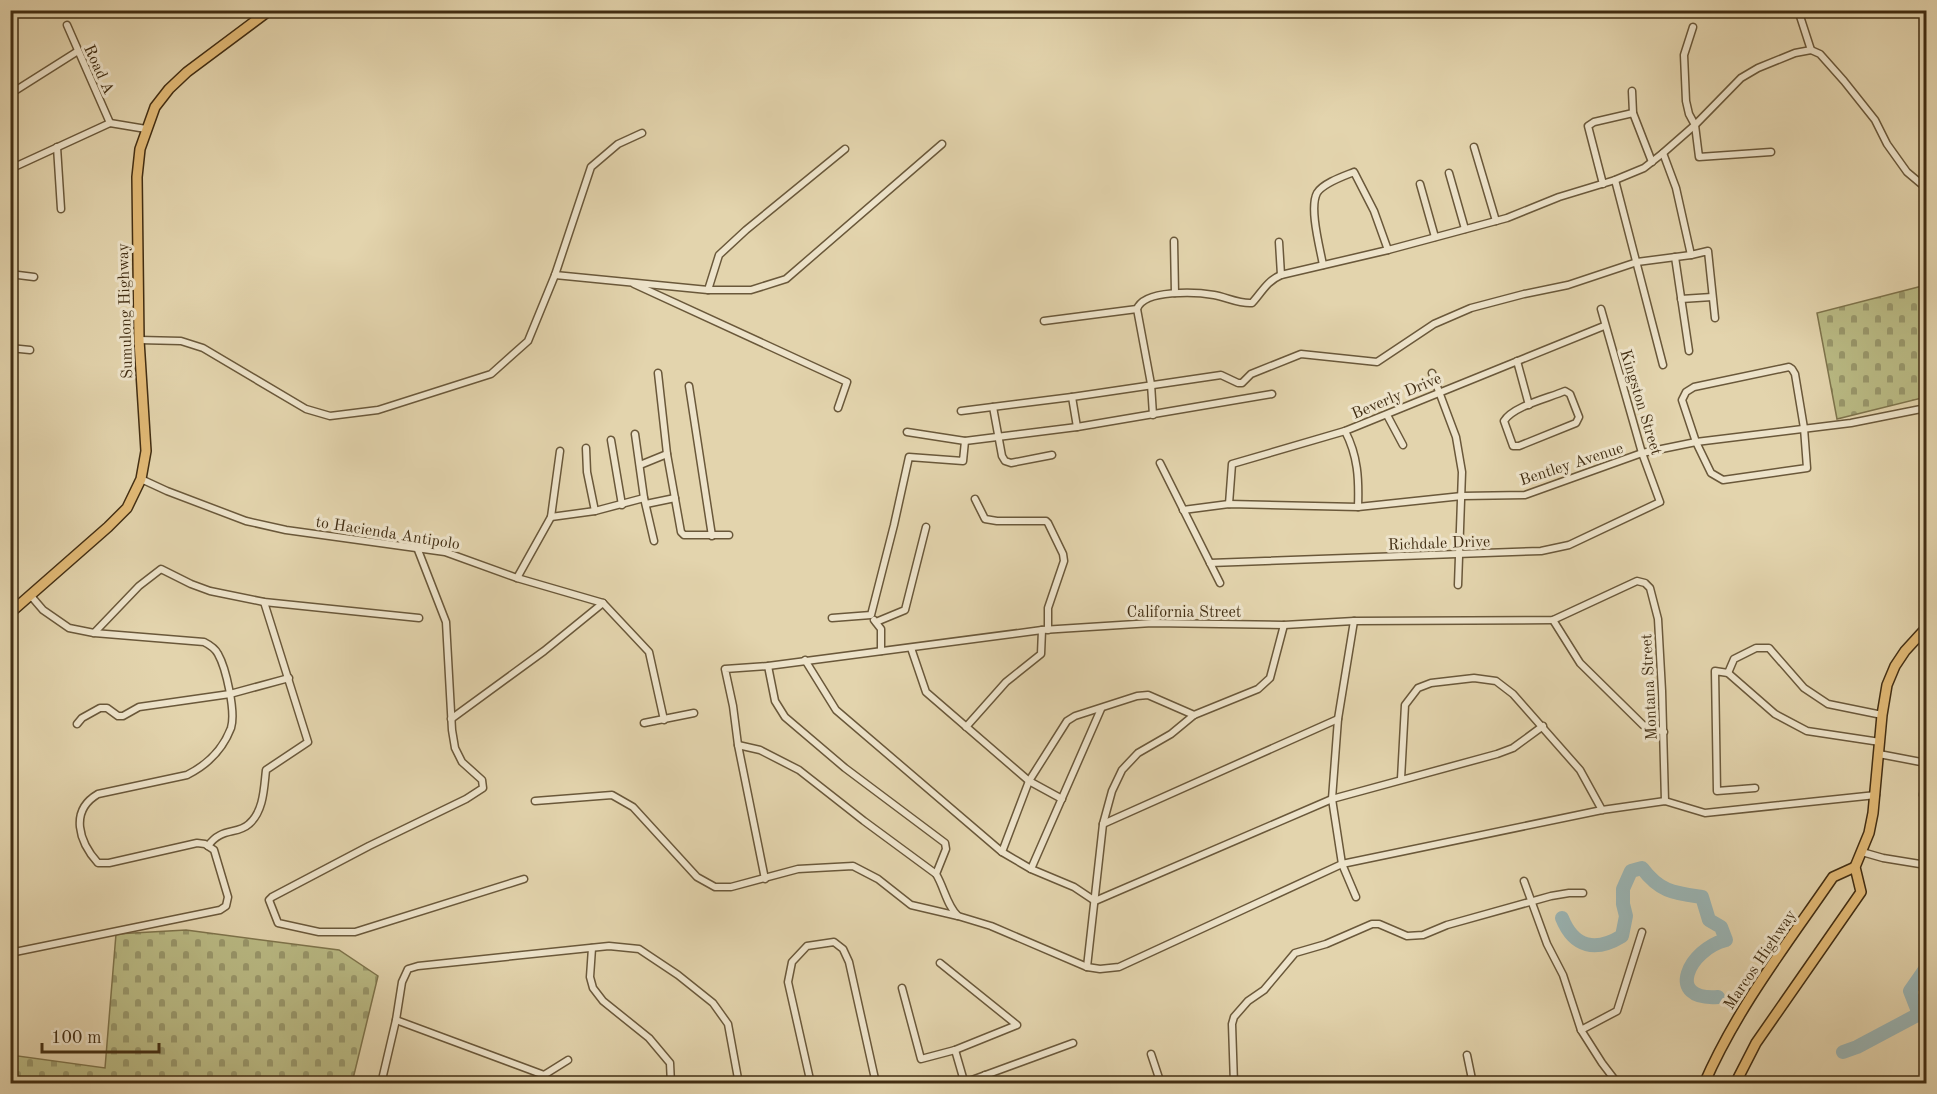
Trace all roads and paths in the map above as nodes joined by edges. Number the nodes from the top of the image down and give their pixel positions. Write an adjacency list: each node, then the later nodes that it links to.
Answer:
1 (270, 10): 12 (main road, Sumulong Highway)
2 (1798, 10): 5 (street)
3 (67, 25): 6 (street, Road A)
4 (1693, 27): 11 (street)
5 (1811, 50): 11 (street); 26 (street)
6 (78, 51): 8 (street); 10 (street, Road A)
7 (1632, 91): 9 (street)
8 (10, 94)
9 (1633, 113): 20 (street); 25 (street)
10 (110, 123): 12 (street); 15 (street)
11 (1695, 125): 18 (street); 19 (street)
12 (146, 129): 52 (main road, Sumulong Highway)
13 (642, 133): 40 (street)
14 (942, 144): 43 (street)
15 (57, 147): 21 (street); 27 (street)
16 (1474, 147): 28 (street)
17 (845, 149): 43 (street)
18 (1772, 152)
19 (1663, 153): 20 (street); 34 (street)
20 (1652, 162): 23 (street)
21 (10, 169)
22 (1449, 174): 29 (street)
23 (1615, 180): 25 (street); 36 (street)
24 (1420, 184): 30 (street)
25 (1603, 184): 28 (street)
26 (1926, 188)
27 (61, 208)
28 (1496, 221): 29 (street)
29 (1465, 229): 30 (street)
30 (1435, 237): 33 (street)
31 (1174, 241): 44 (street)
32 (1279, 242): 39 (street)
33 (1388, 250): 37 (street); 37 (street)
34 (1691, 255): 35 (street); 45 (street)
35 (1675, 257): 36 (street); 46 (street)
36 (1638, 262): 57 (street); 60 (street)
37 (1323, 265): 39 (street)
38 (10, 274): 41 (street)
39 (1281, 274): 44 (street)
40 (555, 275): 42 (street); 52 (street)
41 (34, 277)
42 (628, 281): 43 (street); 67 (street)
43 (708, 290)
44 (1175, 293): 47 (street)
45 (1712, 297): 46 (street); 49 (street)
46 (1681, 299): 55 (street)
47 (1137, 309): 50 (street); 60 (street)
48 (1601, 309): 51 (street, Kingston Street)
49 (1715, 318)
50 (1044, 321)
51 (1604, 326): 56 (street, Beverly Drive); 84 (street, Kingston Street)
52 (139, 340): 89 (main road, Sumulong Highway)
53 (10, 348): 54 (street)
54 (30, 350)
55 (1689, 351)
56 (1517, 361): 62 (street, Beverly Drive); 65 (street)
57 (1663, 365)
58 (658, 373): 85 (street)
59 (1432, 373): 62 (street)
60 (1151, 384): 64 (street); 70 (street)
61 (689, 386): 103 (street)
62 (1439, 392): 71 (street, Beverly Drive); 90 (street)
63 (1272, 394): 70 (street)
64 (1072, 397): 66 (street); 72 (street)
65 (1529, 405): 65 (street)
66 (993, 407): 69 (street); 77 (street)
67 (838, 408)
68 (1926, 408): 73 (street, Bentley Avenue)
69 (961, 411)
70 (1153, 415): 72 (street)
71 (1387, 415): 74 (street, Beverly Drive); 81 (street)
72 (1077, 427): 77 (street)
73 (1804, 428): 80 (street, Bentley Avenue); 80 (street); 80 (street)
74 (1346, 431): 95 (street, Beverly Drive); 97 (street)
75 (907, 432): 79 (street)
76 (635, 434): 88 (street)
77 (998, 438): 79 (street); 86 (street)
78 (611, 440): 96 (street)
79 (965, 441): 116 (street)
80 (1696, 442): 84 (street, Bentley Avenue)
81 (1403, 445)
82 (586, 448): 99 (street)
83 (560, 451): 100 (street)
84 (1642, 453): 90 (street, Bentley Avenue); 94 (street, Kingston Street)
85 (668, 454): 88 (street); 91 (street)
86 (1052, 455)
87 (1160, 463): 98 (street)
88 (640, 465): 93 (street)
89 (141, 479): 105 (street, to Hacienda Antipolo); 112 (main road, Sumulong Highway)
90 (1462, 496): 97 (street, Bentley Avenue); 106 (street)
91 (675, 498): 93 (street); 103 (street)
92 (975, 499): 124 (street)
93 (645, 501): 96 (street); 104 (street)
94 (1660, 502): 106 (street, Richdale Drive)
95 (1229, 504): 97 (street, Bentley Avenue); 98 (street, Bentley Avenue)
96 (622, 505): 99 (street)
97 (1358, 507)
98 (1184, 510): 107 (street)
99 (595, 511): 100 (street)
100 (551, 517): 108 (street)
101 (926, 527): 121 (street)
102 (729, 535): 103 (street)
103 (712, 536)
104 (654, 541)
105 (418, 550): 108 (street, to Hacienda Antipolo); 137 (street)
106 (1458, 555): 107 (street, Richdale Drive); 111 (street)
107 (1210, 563): 110 (street)
108 (517, 578): 114 (street, to Hacienda Antipolo)
109 (1637, 581): 119 (street, California Street); 144 (street, Montana Street)
110 (1220, 583)
111 (1458, 585)
112 (31, 596): 115 (main road, Sumulong Highway); 125 (street)
113 (264, 602): 117 (street); 125 (street); 131 (street)
114 (603, 603): 137 (street); 139 (street)
115 (10, 613)
116 (870, 615): 118 (street); 121 (street)
117 (419, 618)
118 (832, 618)
119 (1553, 620): 120 (street, California Street); 144 (street)
120 (1354, 621): 122 (street, California Street); 138 (street)
121 (876, 622): 127 (street)
122 (1284, 625): 124 (street, California Street); 135 (street)
123 (1926, 628): 136 (main road)
124 (1045, 630): 126 (street, California Street); 143 (street)
125 (94, 633): 132 (street)
126 (911, 648): 127 (street, California Street); 143 (street)
127 (882, 651): 128 (street, California Street)
128 (805, 660): 129 (street, California Street); 162 (street)
129 (768, 666): 146 (street, California Street); 168 (street)
130 (1728, 673): 136 (street); 145 (street); 152 (street)
131 (289, 678): 132 (street); 161 (street)
132 (230, 694): 141 (street); 161 (street)
133 (1101, 709): 135 (street); 151 (street); 155 (street)
134 (694, 713): 139 (street)
135 (1194, 715): 160 (street)
136 (1882, 715): 145 (main road)
137 (451, 719): 169 (street)
138 (1338, 719): 156 (street); 160 (street)
139 (664, 720): 140 (street)
140 (644, 723)
141 (76, 724)
142 (1543, 726): 150 (street); 150 (street); 159 (street)
143 (966, 727): 151 (street)
144 (1664, 732): 158 (street, Montana Street)
145 (1880, 742): 147 (main road)
146 (738, 745): 168 (street); 170 (street)
147 (1879, 754): 148 (street); 153 (main road)
148 (1926, 763)
149 (1926, 777): 154 (street)
150 (1401, 779): 156 (street)
151 (1029, 781): 155 (street); 162 (street)
152 (1755, 788)
153 (1876, 795): 158 (street); 163 (main road)
154 (1923, 795)
155 (1062, 799): 167 (street)
156 (1332, 799): 164 (street); 174 (street)
157 (535, 801): 170 (street)
158 (1665, 801): 159 (street)
159 (1602, 810): 164 (street)
160 (1103, 824): 174 (street)
161 (208, 846): 179 (street)
162 (1002, 852): 167 (street)
163 (1862, 852): 165 (street); 166 (main road)
164 (1342, 864): 173 (street); 181 (street)
165 (1926, 865)
166 (1855, 867): 204 (main road, Marcos Highway); 205 (main road)
167 (1031, 869): 174 (street)
168 (936, 874): 176 (street)
169 (524, 879)
170 (765, 879): 176 (street)
171 (1524, 881): 175 (street)
172 (1583, 893): 175 (street)
173 (1356, 897)
174 (1095, 901): 181 (street)
175 (1531, 903): 184 (street); 201 (street)
176 (958, 916): 181 (street)
177 (1642, 932): 184 (street)
178 (592, 948): 183 (street); 195 (street); 196 (street)
179 (10, 953)
180 (940, 963): 186 (street)
181 (1087, 967)
182 (902, 988): 186 (street)
183 (396, 1020): 190 (street); 193 (street)
184 (1581, 1030): 203 (street)
185 (1073, 1043): 191 (street)
186 (955, 1050): 192 (street)
187 (1151, 1053): 200 (street)
188 (1467, 1055): 202 (street)
189 (568, 1060): 190 (street)
190 (544, 1075): 194 (street)
191 (985, 1075): 192 (street); 199 (street)
192 (962, 1082)
193 (381, 1083)
194 (543, 1083)
195 (671, 1083)
196 (739, 1083)
197 (811, 1083): 198 (street)
198 (856, 1083)
199 (988, 1083)
200 (1161, 1083)
201 (1234, 1083)
202 (1473, 1083)
203 (1618, 1083)
204 (1704, 1083)
205 (1735, 1083)

